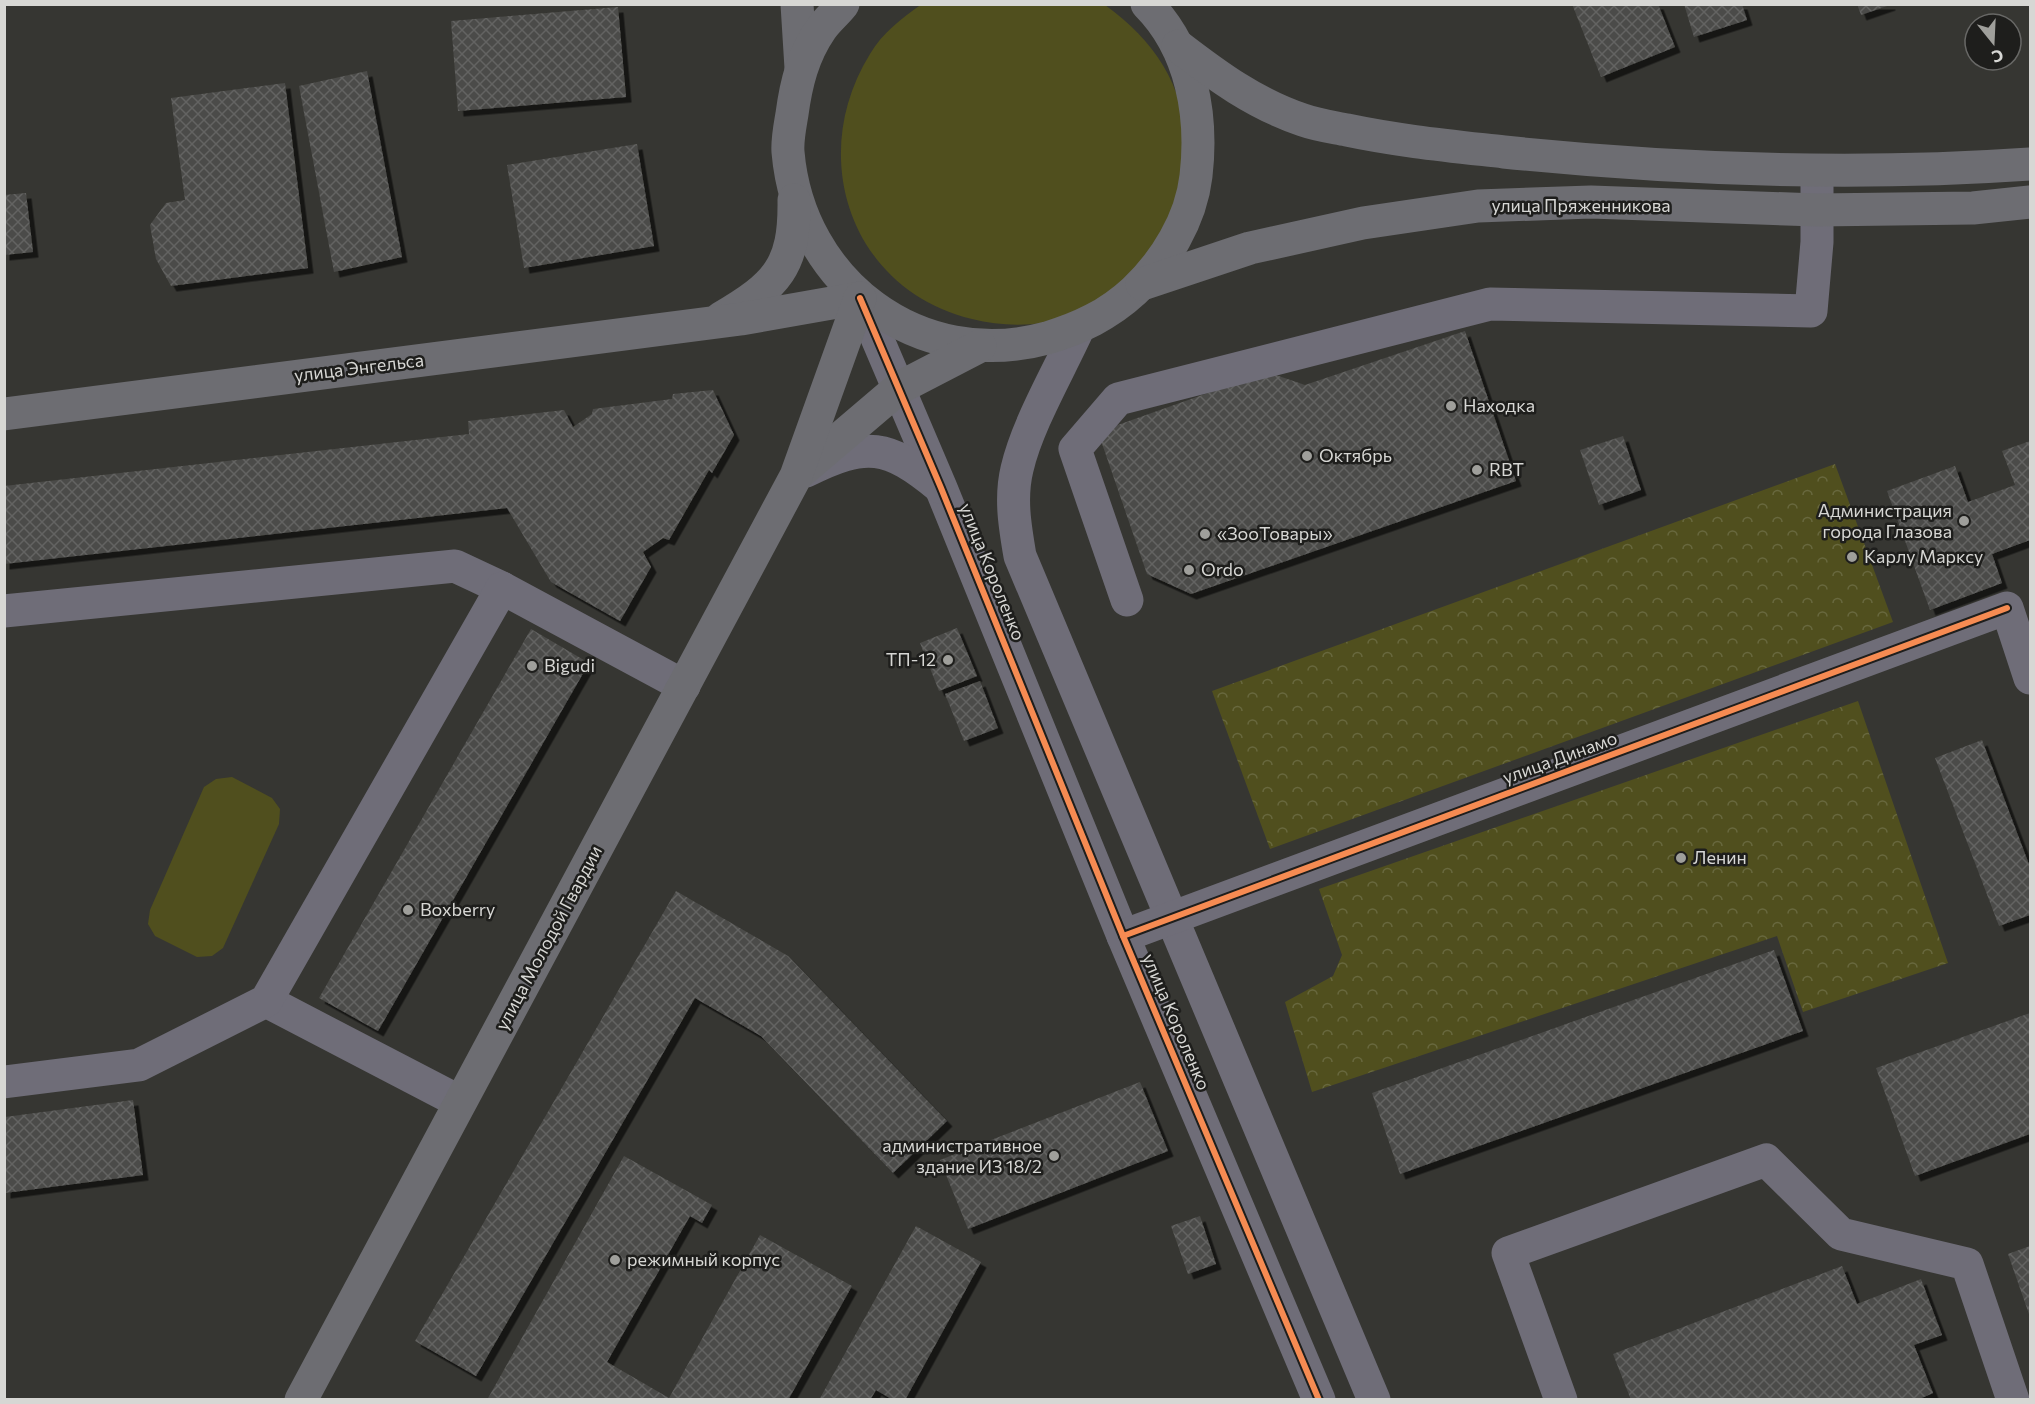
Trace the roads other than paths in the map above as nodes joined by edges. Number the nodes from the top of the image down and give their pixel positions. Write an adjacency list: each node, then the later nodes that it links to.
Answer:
1 (797, 4): 6 (main road)
2 (843, 4): 6 (main road)
3 (1147, 4): 5 (main road)
4 (1176, 4): 5 (main road)
5 (1175, 44): 8 (main road); 12 (main road)
6 (801, 68): 9 (main road)
7 (2031, 164): 8 (main road)
8 (1817, 171): 11 (street)
9 (794, 192): 13 (main road); 14 (main road)
10 (2031, 202): 11 (main road, улица Пряженникова)
11 (1817, 210): 12 (main road, улица Пряженникова); 22 (street)
12 (1142, 284): 15 (main road)
13 (860, 298): 14 (main road, улица Энгельса); 16 (main road); 17 (street, улица Короленко); 19 (main road)
14 (714, 322): 18 (main road, улица Энгельса)
15 (1078, 329): 16 (main road); 26 (street, улица Короленко)
16 (980, 346): 17 (main road)
17 (899, 388): 19 (main road); 20 (street, улица Короленко)
18 (4, 414)
19 (796, 476): 20 (street); 25 (main road, улица Молодой Гвардии)
20 (941, 488): 27 (street, улица Короленко)
21 (502, 588): 23 (street); 25 (street); 28 (street)
22 (1127, 600)
23 (4, 611)
24 (2031, 678): 26 (street, улица Динамо)
25 (684, 686): 30 (main road, улица Молодой Гвардии)
26 (1172, 918): 27 (street, улица Динамо); 33 (street, улица Короленко)
27 (1124, 936): 32 (street, улица Короленко)
28 (266, 1001): 29 (street); 30 (street)
29 (4, 1082)
30 (460, 1102): 31 (main road, улица Молодой Гвардии)
31 (301, 1400)
32 (1319, 1400)
33 (1374, 1400)
34 (1561, 1400): 35 (street)
35 (2013, 1400)

